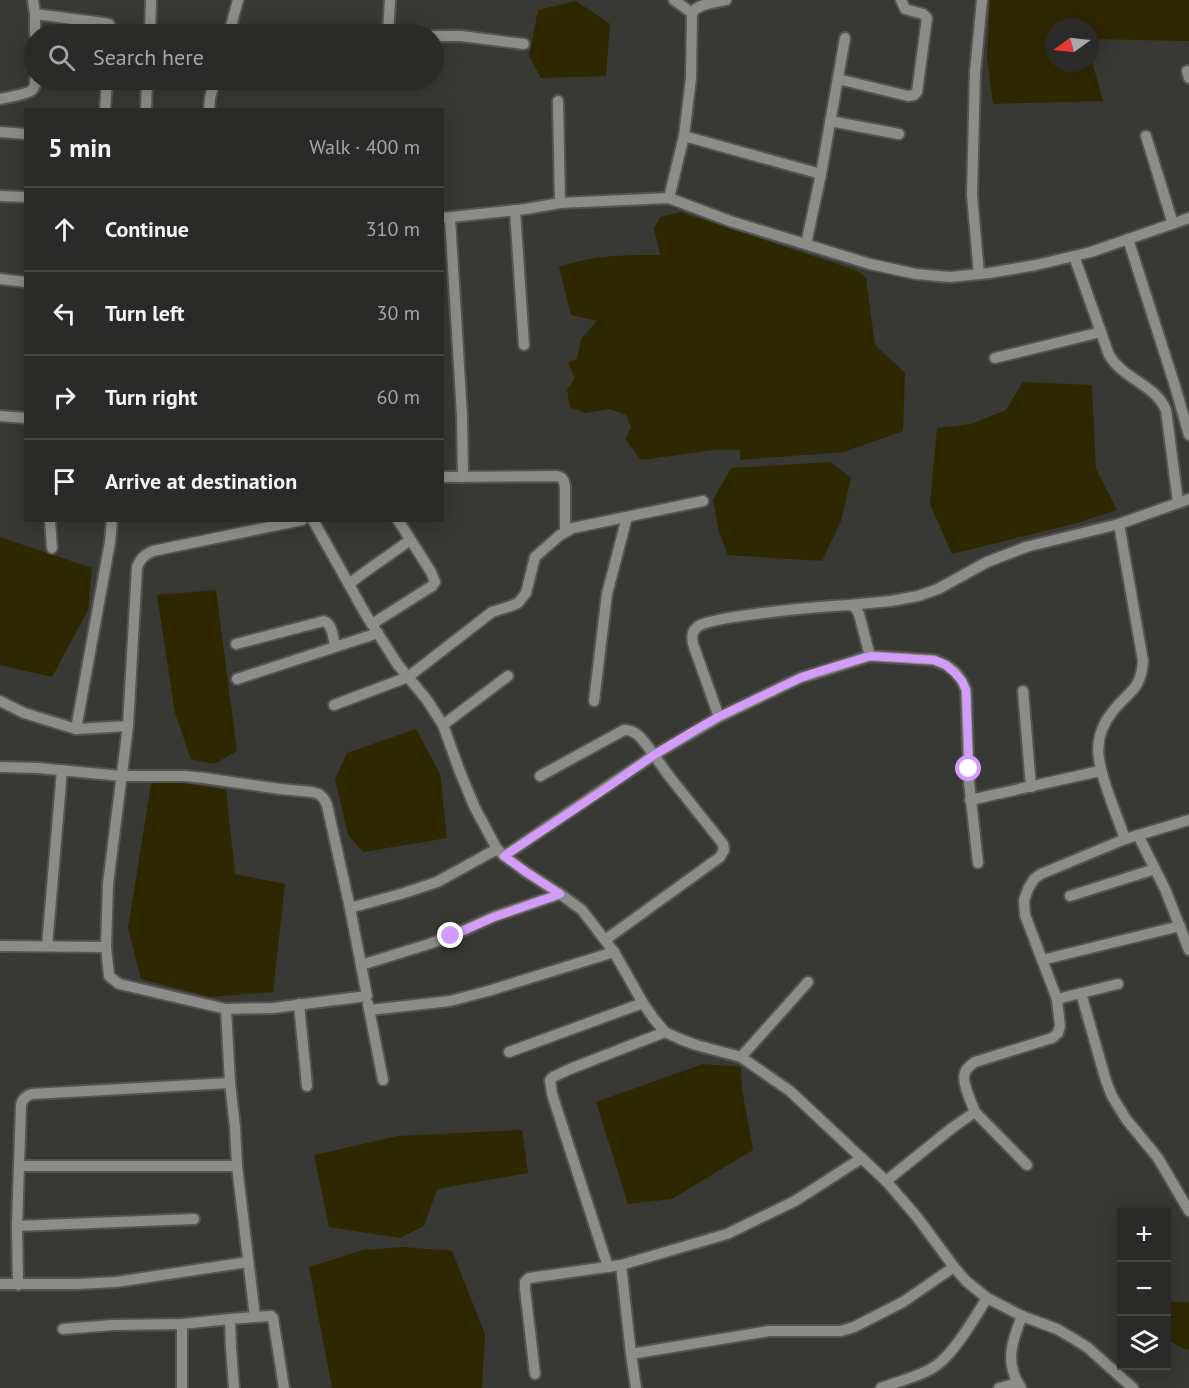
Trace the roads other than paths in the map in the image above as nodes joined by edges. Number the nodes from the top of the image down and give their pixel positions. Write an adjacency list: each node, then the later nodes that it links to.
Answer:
1 (33, 0): 10 (street)
2 (151, 0): 13 (street)
3 (238, 0): 14 (street)
4 (390, 0): 15 (street)
5 (674, 0): 9 (street)
6 (726, 0): 9 (street)
7 (901, 0): 19 (street)
8 (982, 0): 47 (street)
9 (692, 13): 33 (street)
10 (35, 14): 11 (street); 12 (street)
11 (35, 24)
12 (109, 24)
13 (150, 24)
14 (232, 24)
15 (389, 24)
16 (444, 36): 18 (street)
17 (845, 38): 19 (street)
18 (524, 44)
19 (838, 79): 29 (street)
20 (31, 90): 24 (street)
21 (106, 90): 26 (street)
22 (147, 90): 27 (street)
23 (212, 90): 28 (street)
24 (0, 99)
25 (558, 101): 39 (street)
26 (105, 108)
27 (146, 108)
28 (209, 108)
29 (830, 121): 32 (street); 35 (street)
30 (0, 132): 31 (street)
31 (24, 134)
32 (899, 134)
33 (684, 136): 35 (street); 38 (street)
34 (1146, 136): 43 (street)
35 (821, 174): 45 (street)
36 (0, 196): 37 (street)
37 (24, 197)
38 (669, 198): 39 (street); 45 (street)
39 (560, 204): 40 (street)
40 (515, 210): 41 (street); 51 (street)
41 (446, 218): 57 (street)
42 (1189, 218): 43 (street)
43 (1173, 224): 44 (street)
44 (1128, 239): 46 (street); 55 (street)
45 (806, 244): 47 (street)
46 (1074, 256): 47 (street); 50 (street)
47 (979, 274)
48 (0, 279): 49 (street)
49 (24, 282)
50 (1101, 332): 52 (street); 60 (street)
51 (524, 345)
52 (995, 358)
53 (0, 416): 54 (street)
54 (24, 418)
55 (1189, 435)
56 (444, 477): 57 (street)
57 (463, 477): 68 (street)
58 (1189, 499): 60 (street)
59 (703, 501): 61 (street)
60 (1178, 502): 67 (street)
61 (627, 517): 68 (street); 82 (street)
62 (50, 522): 70 (street)
63 (112, 522): 87 (street)
64 (292, 522): 86 (street)
65 (314, 522): 71 (street)
66 (399, 522): 69 (street)
67 (1119, 524): 72 (street); 91 (street)
68 (565, 532): 78 (street)
69 (410, 540): 71 (street); 73 (street)
70 (52, 548)
71 (349, 584): 73 (street)
72 (849, 605): 76 (street); 84 (street)
73 (375, 629): 75 (street); 78 (street)
74 (236, 644): 75 (street)
75 (335, 646): 79 (street)
76 (870, 656): 84 (street); 95 (street)
77 (508, 676): 85 (street)
78 (408, 677): 83 (street); 85 (street)
79 (237, 679)
80 (1023, 691): 94 (street)
81 (0, 701): 87 (street)
82 (594, 701)
83 (334, 705)
84 (718, 717): 88 (street)
85 (443, 725): 99 (street)
86 (128, 726): 87 (street); 92 (street)
87 (76, 729)
88 (654, 755): 93 (street); 99 (street); 106 (street)
89 (0, 766): 90 (street)
90 (62, 770): 92 (street); 108 (street)
91 (1100, 771): 94 (street); 98 (street)
92 (122, 776): 104 (street); 109 (street)
93 (540, 776)
94 (1031, 787): 95 (street)
95 (970, 800): 100 (street)
96 (1189, 820): 97 (street)
97 (1138, 835): 98 (street); 101 (street)
98 (1125, 839): 112 (street)
99 (501, 852): 102 (street); 104 (street)
100 (978, 863)
101 (1155, 869): 103 (street); 105 (street)
102 (560, 894): 106 (street); 113 (street)
103 (1070, 896)
104 (350, 908): 113 (street)
105 (1180, 926): 110 (street); 112 (street)
106 (605, 940): 111 (street)
107 (0, 946): 108 (street)
108 (46, 946): 109 (street)
109 (106, 947): 121 (street)
110 (1189, 950)
111 (614, 952): 119 (street); 122 (street)
112 (1042, 960): 118 (street)
113 (361, 965): 117 (street)
114 (808, 982): 125 (street)
115 (1118, 984): 116 (street)
116 (1081, 993): 118 (street); 135 (street)
117 (367, 996): 120 (street); 122 (street)
118 (1057, 999): 129 (street)
119 (643, 1003): 123 (street); 124 (street)
120 (299, 1004): 121 (street); 128 (street)
121 (226, 1009): 127 (street)
122 (370, 1010): 126 (street)
123 (665, 1032): 125 (street); 140 (street)
124 (509, 1052)
125 (741, 1057): 130 (street)
126 (383, 1080)
127 (230, 1083): 132 (street); 133 (street)
128 (307, 1086)
129 (975, 1113): 131 (street); 134 (street)
130 (862, 1158): 134 (street); 139 (street)
131 (1027, 1165)
132 (19, 1166): 133 (street); 137 (street)
133 (237, 1167): 138 (street)
134 (886, 1181): 141 (street)
135 (1189, 1211)
136 (194, 1219): 137 (street)
137 (17, 1226): 143 (street)
138 (248, 1262): 143 (street); 146 (street)
139 (621, 1265): 140 (street); 150 (street)
140 (608, 1267): 151 (street)
141 (954, 1267): 144 (street); 150 (street)
142 (0, 1284): 143 (street)
143 (18, 1284)
144 (987, 1298): 145 (street); 157 (street)
145 (1022, 1316): 152 (street); 159 (street)
146 (255, 1317): 147 (street); 155 (street)
147 (230, 1319): 148 (street); 154 (street)
148 (182, 1324): 149 (street); 153 (street)
149 (63, 1329)
150 (631, 1354): 156 (street)
151 (535, 1374)
152 (1019, 1385): 158 (street)
153 (182, 1388)
154 (234, 1388)
155 (284, 1388)
156 (636, 1388)
157 (881, 1388)
158 (999, 1388)
159 (1133, 1388)

